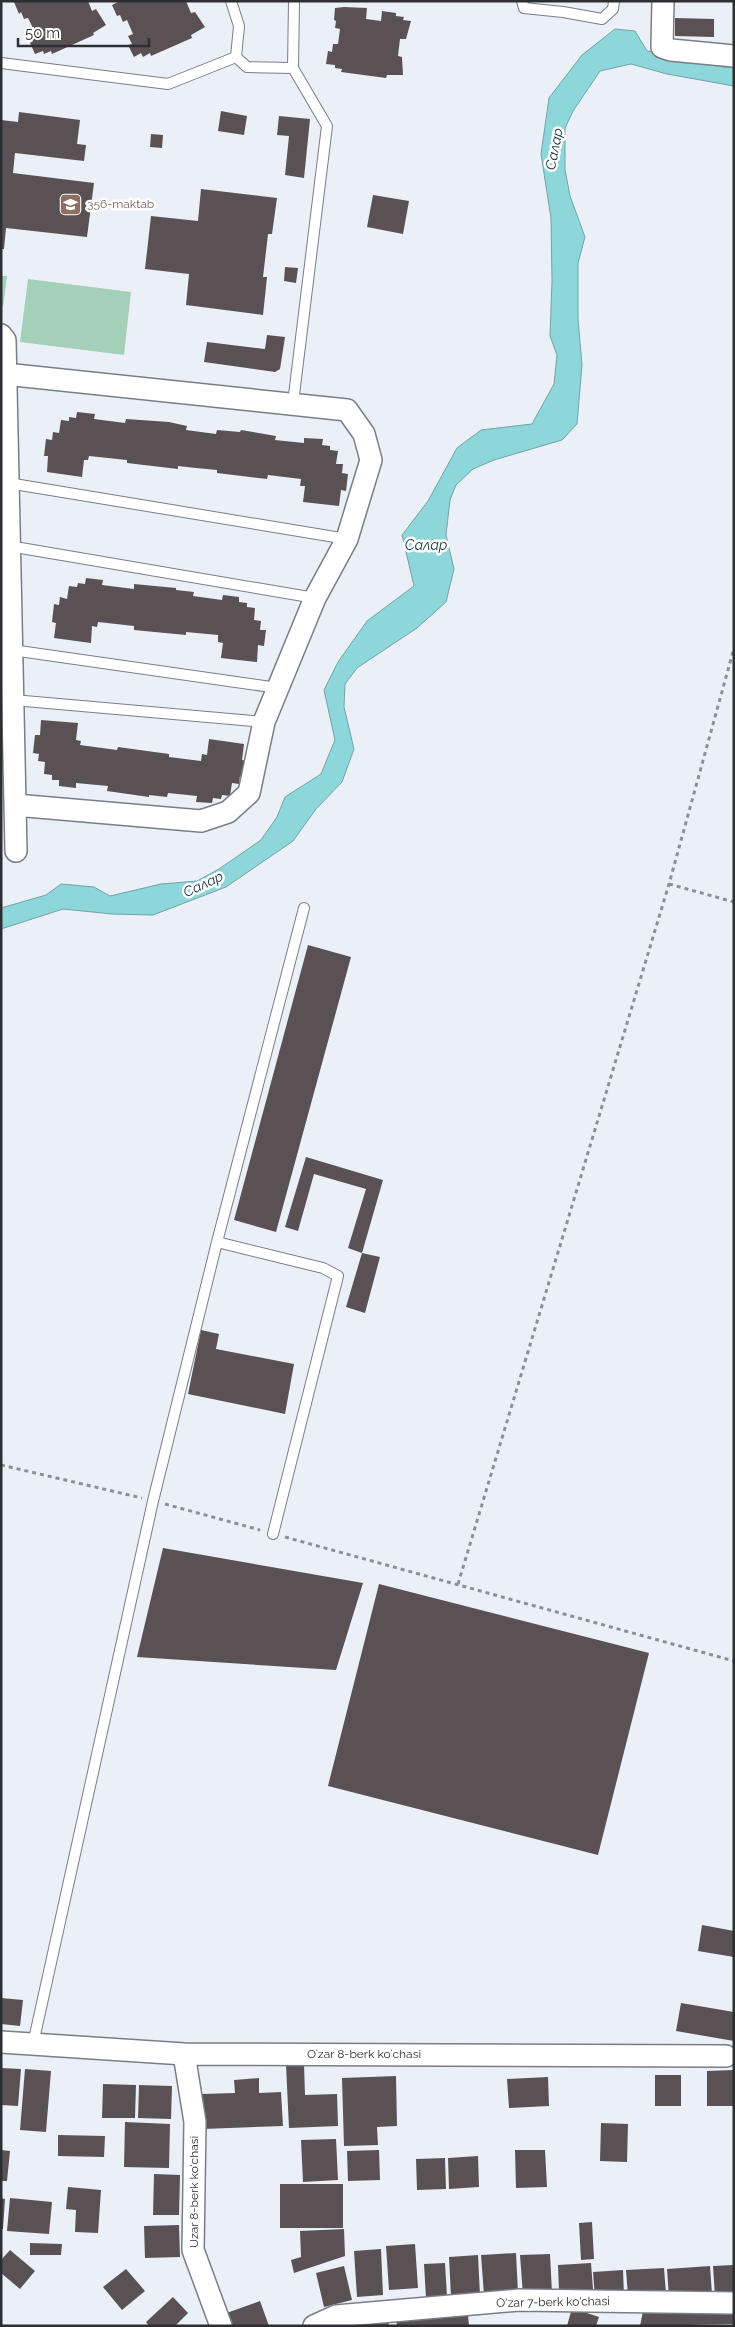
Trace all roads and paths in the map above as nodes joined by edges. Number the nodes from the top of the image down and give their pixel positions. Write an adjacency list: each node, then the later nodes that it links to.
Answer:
1 (231, 1): 7 (lane)
2 (294, 1): 9 (lane)
3 (522, 1): 4 (lane)
4 (614, 1)
5 (663, 1): 6 (street)
6 (734, 56)
7 (236, 57): 8 (lane); 9 (lane)
8 (1, 63)
9 (293, 68): 12 (lane)
10 (1, 335): 11 (street)
11 (5, 374): 12 (street); 13 (street)
12 (293, 403): 14 (street)
13 (8, 483): 14 (lane); 15 (street)
14 (347, 539): 16 (street)
15 (9, 546): 16 (lane); 18 (street)
16 (315, 598): 19 (street)
17 (734, 648): 24 (path)
18 (12, 650): 19 (lane); 20 (street)
19 (278, 688): 21 (street)
20 (13, 700): 21 (lane); 22 (street)
21 (264, 722): 22 (street)
22 (15, 804): 23 (street)
23 (16, 850)
24 (669, 884): 25 (path); 31 (path)
25 (734, 902)
26 (304, 908): 27 (lane)
27 (216, 1242): 29 (lane); 30 (lane)
28 (1, 1465): 29 (path)
29 (152, 1501): 30 (path); 34 (lane)
30 (273, 1534): 31 (path)
31 (458, 1584): 32 (path)
32 (734, 1661)
33 (1, 2042): 34 (street, Oʻzar 8-berk koʻchasi)
34 (33, 2044): 35 (street, Oʻzar 8-berk koʻchasi)
35 (184, 2054): 36 (street, Oʻzar 8-berk koʻchasi); 38 (street, Uzar 8-berk ko'chasi)
36 (726, 2056)
37 (734, 2303): 39 (street, O'zar 7-berk ko'chasi)
38 (221, 2326)
39 (314, 2326)

